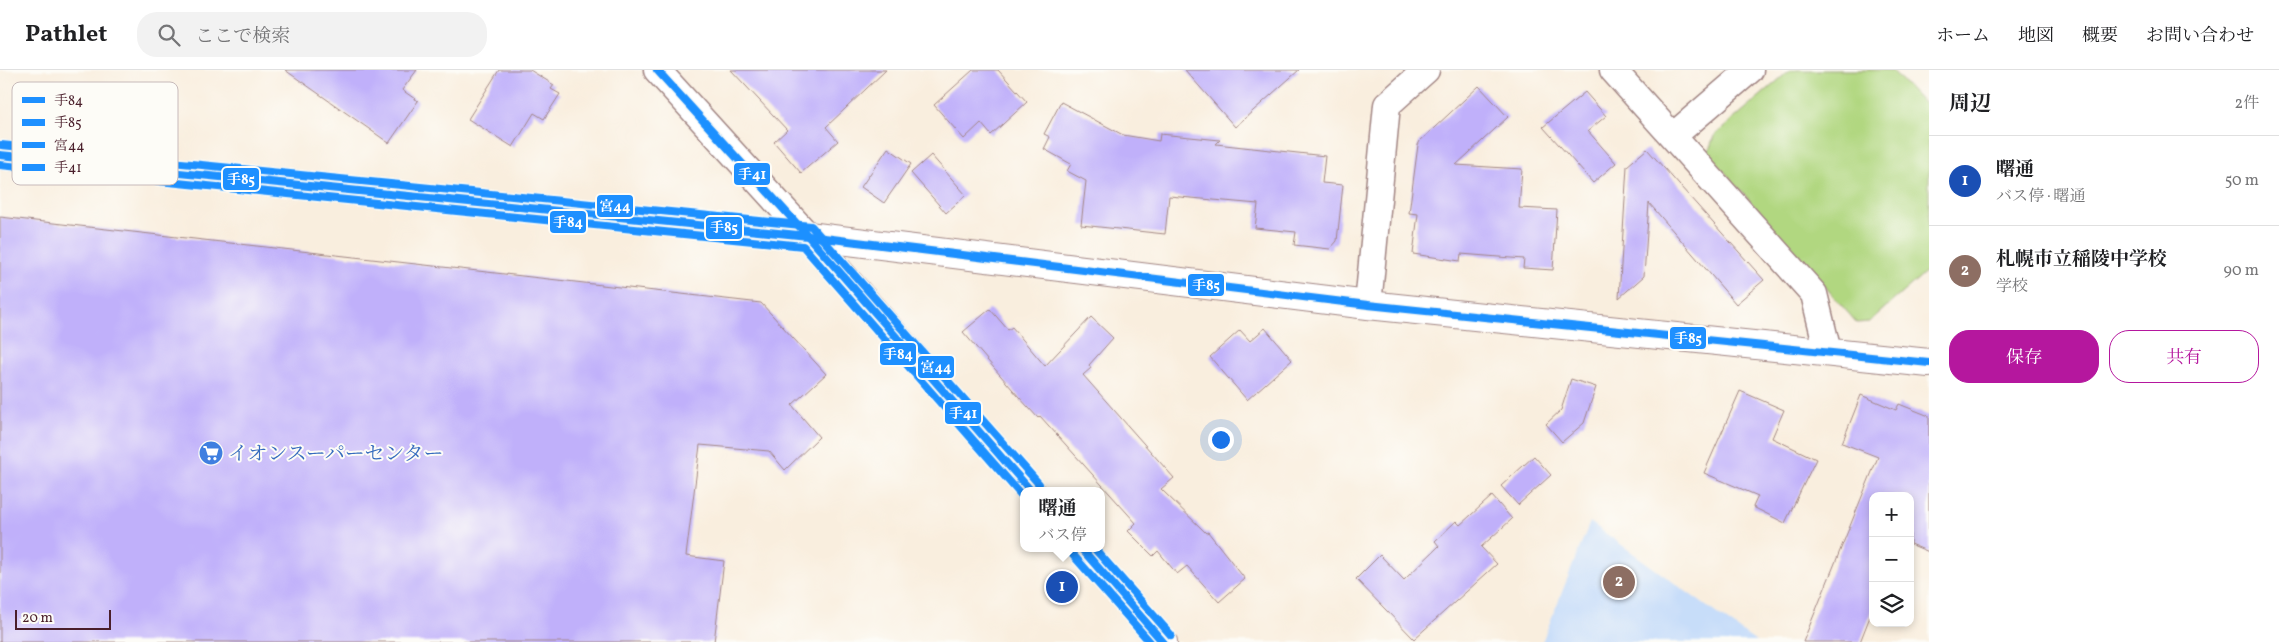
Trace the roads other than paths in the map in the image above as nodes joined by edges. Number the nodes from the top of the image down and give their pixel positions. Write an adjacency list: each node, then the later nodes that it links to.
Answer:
1 (657, 70): 7 (street)
2 (1426, 70): 8 (street)
3 (1613, 70): 5 (street)
4 (1750, 70): 5 (street)
5 (1673, 136): 9 (street)
6 (178, 173): 7 (street)
7 (808, 236): 8 (street); 11 (street)
8 (1368, 305): 9 (street)
9 (1828, 352): 10 (street)
10 (1929, 363)
11 (1028, 487)
12 (1084, 552): 13 (street)
13 (1163, 642)

